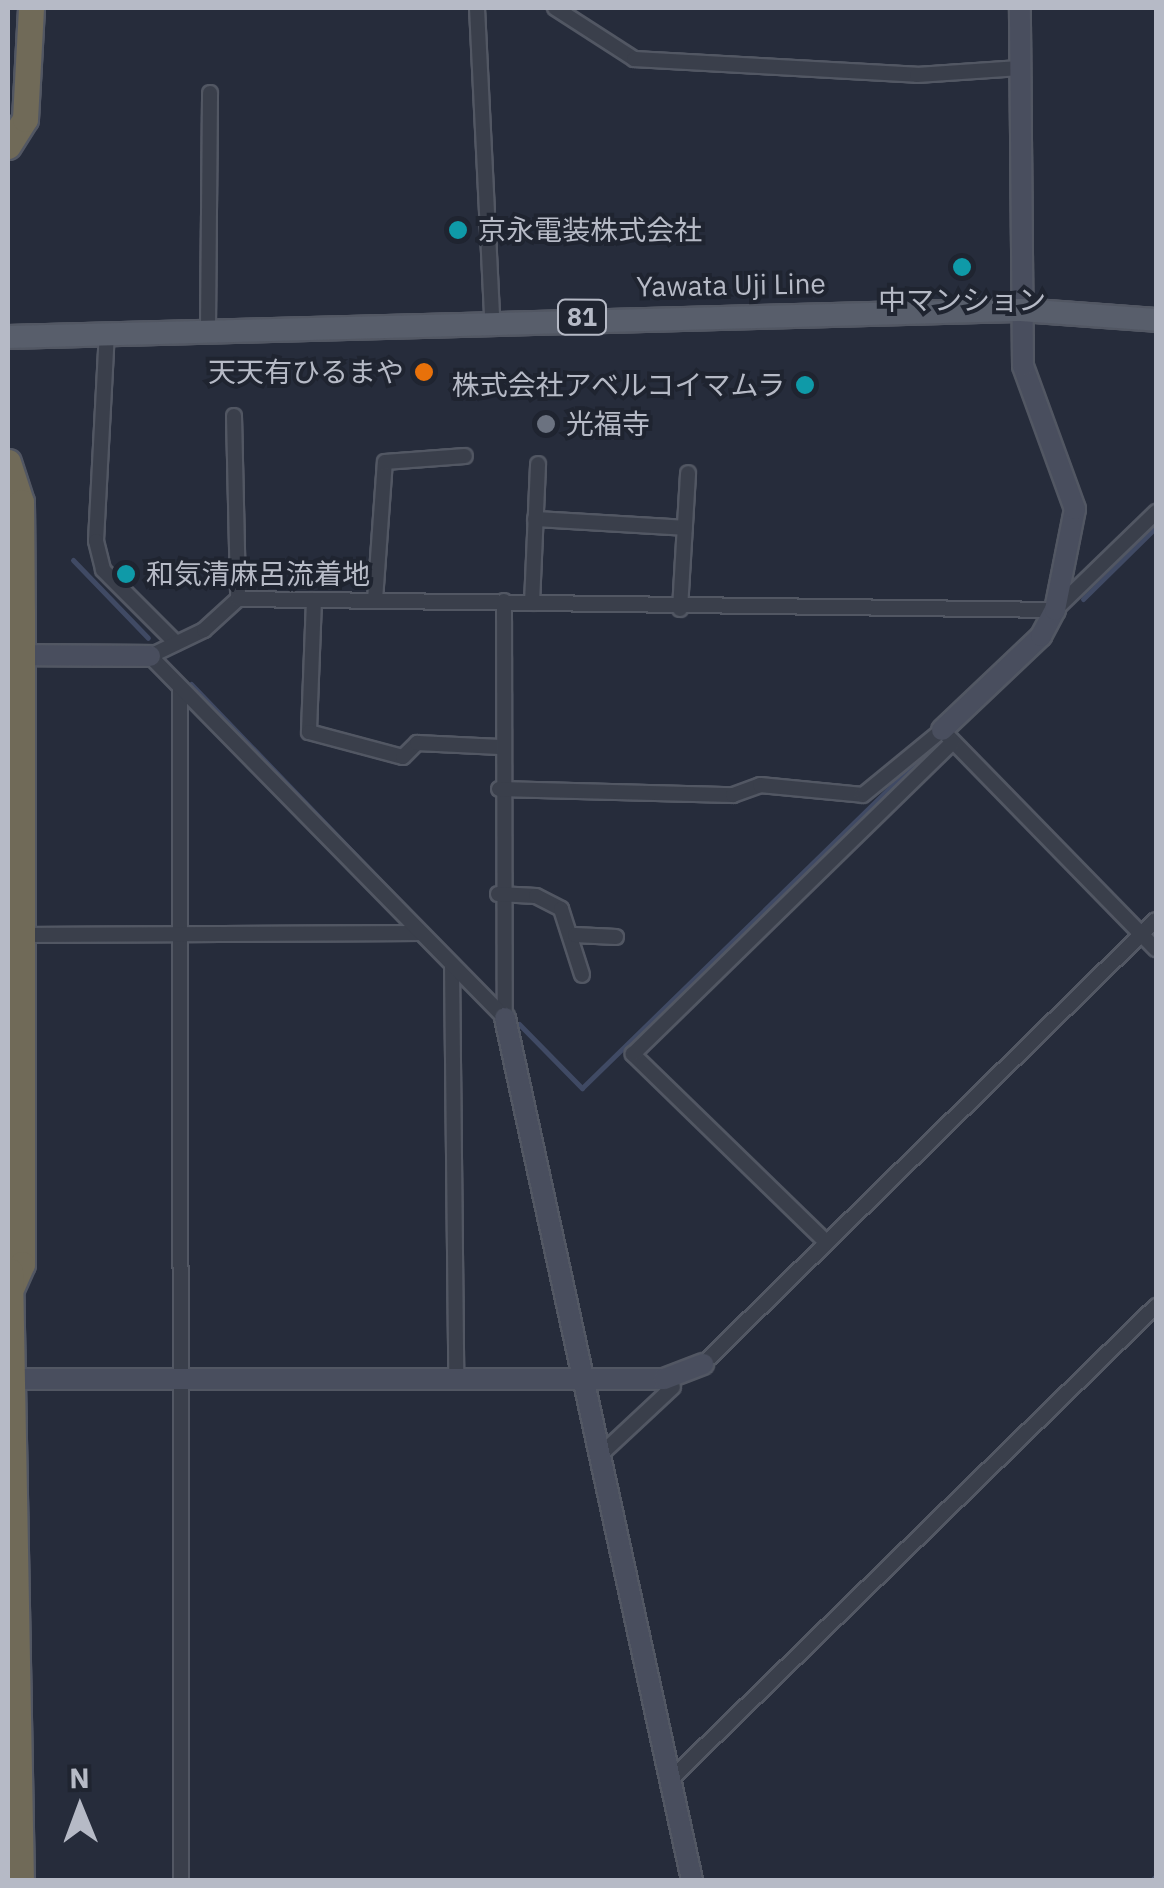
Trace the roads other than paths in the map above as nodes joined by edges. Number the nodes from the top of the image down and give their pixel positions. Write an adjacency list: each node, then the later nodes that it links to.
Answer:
1 (31, 8): 7 (highway)
2 (477, 8): 9 (street)
3 (555, 8): 5 (street)
4 (1020, 8): 5 (street)
5 (1020, 68): 8 (street)
6 (210, 94): 11 (street)
7 (8, 146)
8 (1021, 310): 9 (main road, Yawata Uji Line / 81); 10 (main road, Yawata Uji Line / 81); 28 (street)
9 (492, 318): 11 (main road, Yawata Uji Line / 81)
10 (1156, 320)
11 (208, 328): 12 (main road, Yawata Uji Line / 81)
12 (107, 330): 13 (main road, Yawata Uji Line / 81); 29 (street)
13 (8, 338)
14 (234, 416): 22 (street)
15 (464, 456): 24 (street)
16 (8, 462): 30 (highway)
17 (538, 464): 20 (street)
18 (688, 472): 21 (street)
19 (1156, 512): 28 (street)
20 (535, 520): 21 (street); 26 (street)
21 (685, 528): 27 (street)
22 (238, 600): 23 (street); 29 (street)
23 (314, 600): 24 (street); 34 (street)
24 (374, 600): 25 (street)
25 (504, 601): 26 (street); 34 (street)
26 (532, 603): 27 (street)
27 (680, 609): 28 (street)
28 (1055, 610): 33 (street)
29 (176, 644): 31 (street)
30 (15, 655): 31 (street); 36 (highway)
31 (150, 656): 32 (street)
32 (180, 689): 39 (street); 40 (street)
33 (948, 736): 35 (street); 41 (street); 49 (street)
34 (500, 747): 35 (street)
35 (499, 789): 37 (street)
36 (15, 810): 43 (highway)
37 (498, 894): 42 (street); 48 (street)
38 (1156, 920): 41 (street)
39 (421, 933): 40 (street); 46 (street)
40 (180, 934): 43 (street); 54 (street)
41 (1142, 934): 45 (street); 49 (street)
42 (575, 935): 44 (street); 47 (street)
43 (22, 936): 51 (highway)
44 (616, 937)
45 (1156, 949)
46 (452, 964): 48 (street); 55 (street)
47 (582, 975)
48 (505, 1018): 57 (street)
49 (824, 1240): 53 (street)
50 (8, 1257): 51 (highway)
51 (12, 1286): 56 (highway)
52 (1156, 1306): 61 (street)
53 (703, 1364): 57 (street)
54 (182, 1376): 55 (street); 56 (street); 63 (street)
55 (456, 1378): 57 (street)
56 (10, 1379): 60 (highway)
57 (582, 1379): 59 (street)
58 (673, 1386): 59 (street)
59 (599, 1456): 61 (street)
60 (11, 1503): 62 (highway)
61 (670, 1780): 64 (street)
62 (21, 1880)
63 (181, 1880)
64 (692, 1880)

